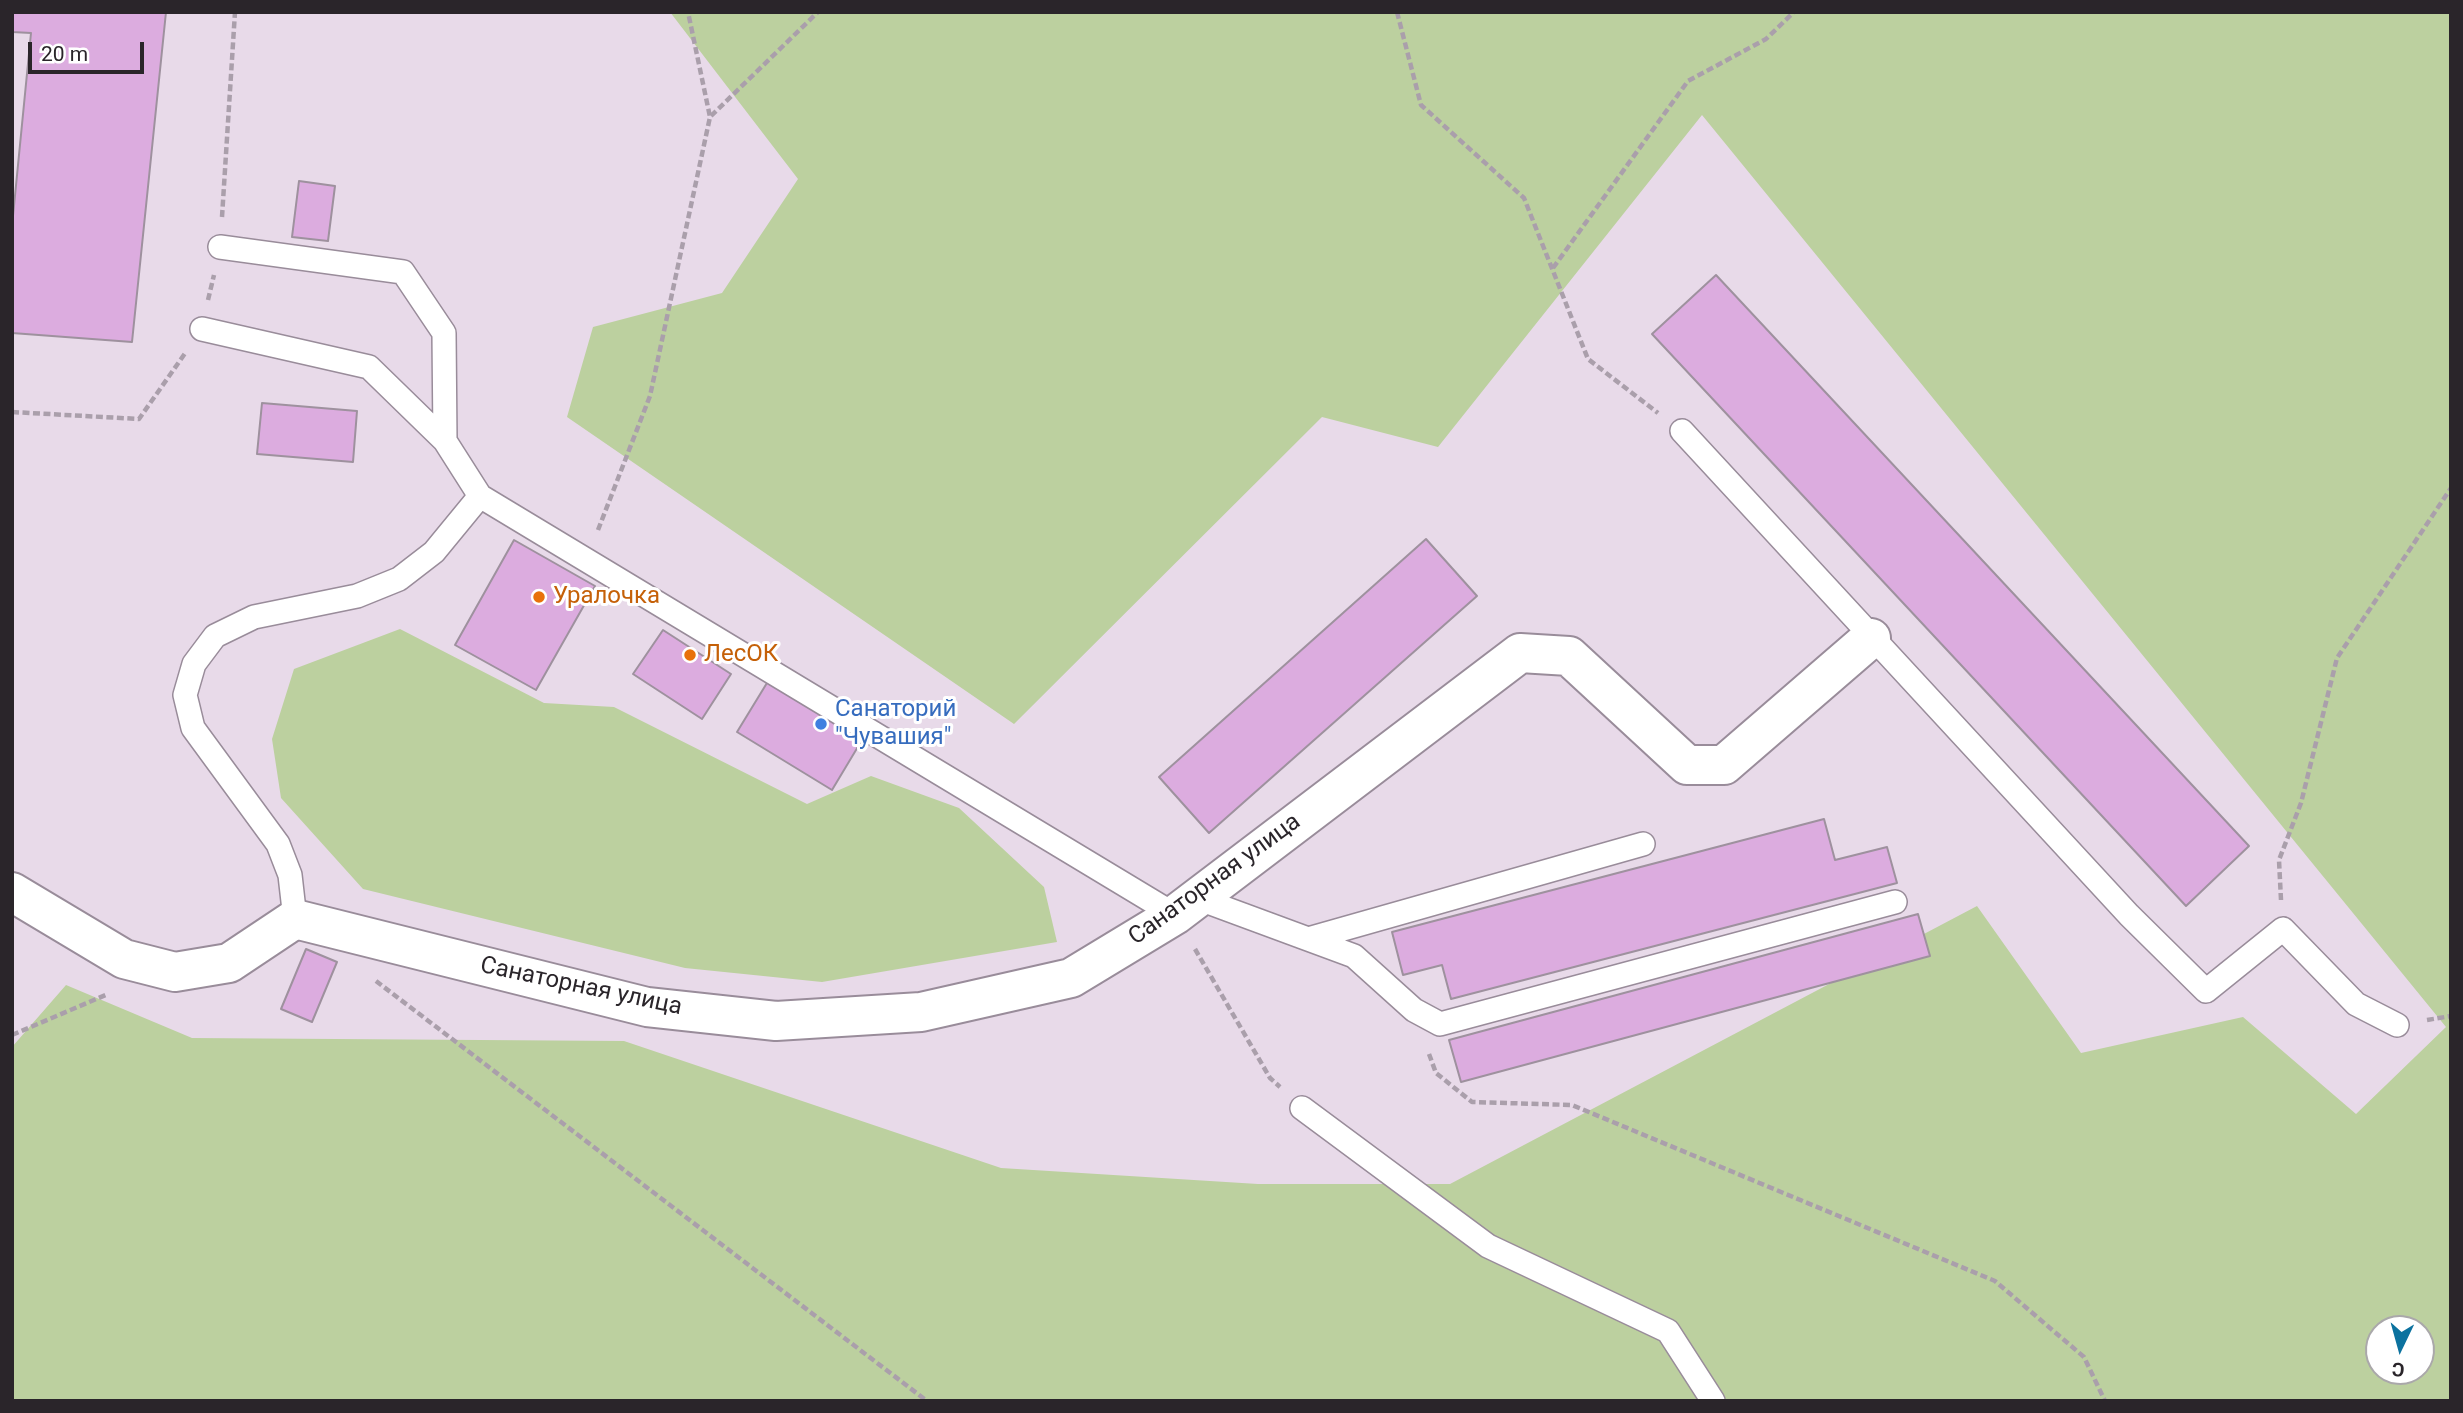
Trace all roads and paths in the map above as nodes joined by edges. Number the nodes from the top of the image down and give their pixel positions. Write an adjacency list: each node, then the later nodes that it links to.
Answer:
1 (235, 12): 7 (path)
2 (688, 12): 6 (path)
3 (818, 12): 6 (path)
4 (1397, 12): 8 (path)
5 (1794, 12): 8 (path)
6 (710, 117): 15 (path)
7 (220, 247): 9 (path); 12 (lane)
8 (1553, 268): 11 (path)
9 (202, 329): 10 (path); 12 (lane)
10 (12, 412)
11 (1682, 431): 16 (lane)
12 (445, 442): 14 (lane)
13 (2451, 488): 22 (path)
14 (480, 496): 15 (lane); 21 (lane)
15 (586, 560): 20 (lane)
16 (1871, 638): 20 (street, Санаторная улица); 22 (lane)
17 (1643, 844): 23 (lane)
18 (12, 892): 24 (street)
19 (1895, 902): 26 (lane)
20 (1186, 906): 21 (street, Санаторная улица); 23 (lane); 29 (path)
21 (295, 919): 24 (street)
22 (2283, 929): 27 (lane)
23 (1308, 939): 26 (lane)
24 (165, 970): 28 (path)
25 (373, 978): 30 (path)
26 (1414, 1010): 32 (path)
27 (2397, 1026)
28 (12, 1035)
29 (1302, 1108): 31 (lane)
30 (928, 1401)
31 (1713, 1401)
32 (2105, 1401)

